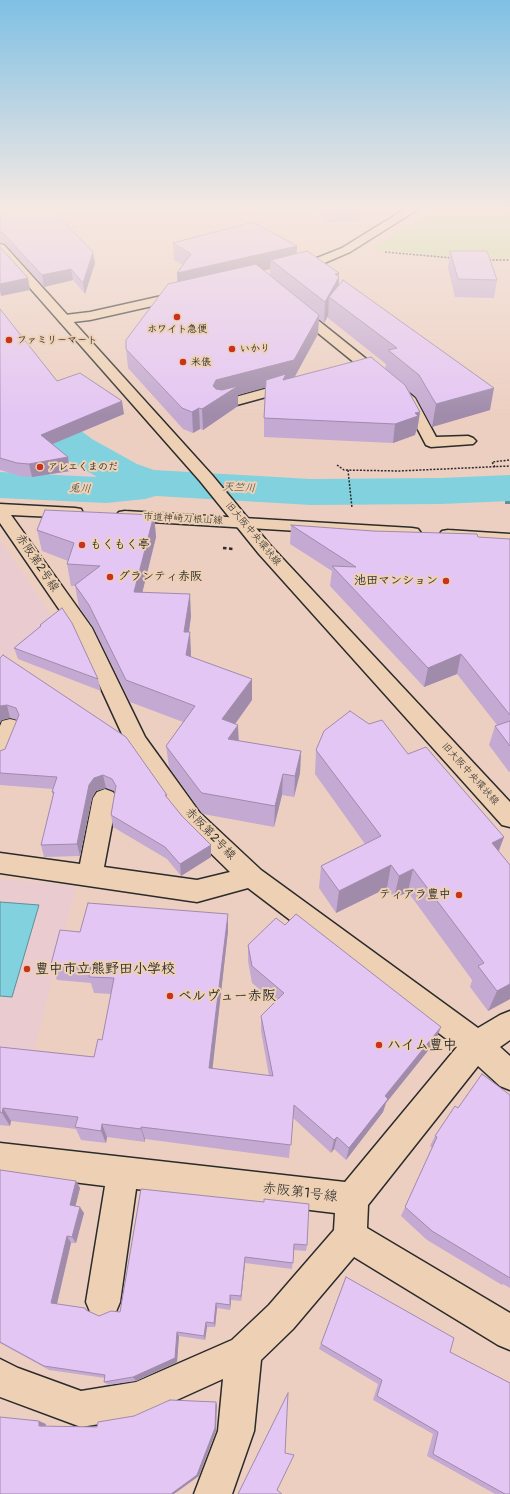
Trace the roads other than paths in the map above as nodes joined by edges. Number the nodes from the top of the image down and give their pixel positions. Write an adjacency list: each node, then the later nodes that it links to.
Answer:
1 (25, 276): 4 (street, 旧大阪中央環状線)
2 (194, 293): 4 (street)
3 (282, 298): 5 (street)
4 (65, 319): 14 (street, 旧大阪中央環状線)
5 (367, 365): 6 (street); 9 (street)
6 (352, 369)
7 (306, 382): 8 (street)
8 (222, 405)
9 (468, 441)
10 (0, 509): 12 (street)
11 (0, 512): 22 (street, 赤阪第2号線)
12 (88, 514)
13 (109, 515): 14 (street, 市道神崎刀根山線)
14 (244, 523): 15 (street, 市道神崎刀根山線); 19 (street, 旧大阪中央環状線)
15 (510, 539)
16 (10, 727): 17 (street)
17 (0, 755)
18 (105, 798): 21 (street)
19 (510, 818)
20 (0, 863): 21 (street)
21 (90, 876): 22 (street)
22 (252, 877): 24 (street, 赤阪第2号線)
23 (510, 1024): 24 (street, 赤阪第1号線)
24 (477, 1045): 25 (street, 赤阪第2号線); 28 (street, 赤阪第1号線)
25 (510, 1076)
26 (0, 1158): 27 (street, 赤阪第1号線)
27 (123, 1172): 28 (street, 赤阪第1号線); 30 (street)
28 (352, 1198): 29 (street)
29 (350, 1236): 31 (street); 32 (street)
30 (103, 1302)
31 (510, 1333)
32 (244, 1352): 33 (street); 34 (street)
33 (0, 1377)
34 (213, 1494)

